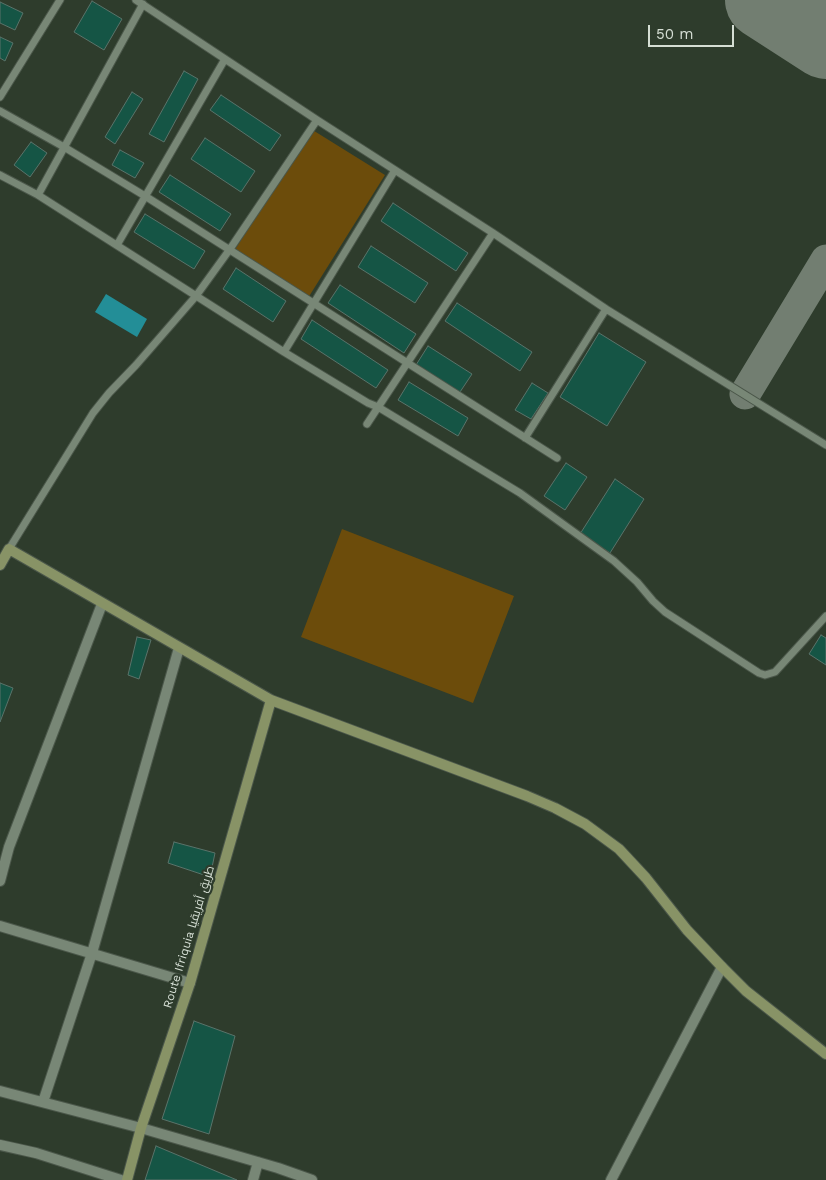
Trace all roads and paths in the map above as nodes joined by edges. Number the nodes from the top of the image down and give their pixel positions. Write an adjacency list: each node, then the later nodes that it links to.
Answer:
1 (60, 0): 5 (lane)
2 (136, 0): 3 (lane)
3 (143, 4): 4 (lane); 8 (lane)
4 (225, 59): 7 (lane); 12 (lane)
5 (0, 97)
6 (0, 112): 8 (lane)
7 (317, 120): 9 (lane); 15 (lane)
8 (64, 147): 11 (lane); 12 (lane)
9 (395, 170): 13 (lane); 17 (lane)
10 (0, 174): 11 (lane)
11 (38, 195): 14 (lane)
12 (145, 196): 14 (lane); 15 (lane)
13 (493, 234): 18 (lane); 20 (lane)
14 (117, 245): 16 (lane)
15 (230, 249): 16 (lane); 17 (lane)
16 (196, 296): 19 (lane); 26 (lane)
17 (313, 303): 19 (lane); 20 (lane)
18 (606, 309): 23 (lane); 24 (lane)
19 (284, 352): 21 (lane)
20 (408, 363): 21 (lane); 23 (lane)
21 (378, 407): 22 (lane); 29 (lane)
22 (367, 424)
23 (525, 438): 25 (lane)
24 (826, 445)
25 (557, 458)
26 (9, 549): 27 (street); 28 (street)
27 (0, 566)
28 (102, 604): 30 (street); 32 (street)
29 (826, 616)
30 (179, 648): 31 (street); 34 (street)
31 (271, 700): 35 (street); 36 (street, Route Ifriquia طريق أفريقيا)
32 (0, 881)
33 (0, 926): 34 (street)
34 (92, 953): 36 (street); 39 (street)
35 (722, 967): 37 (street); 47 (street)
36 (190, 983): 40 (street, Route Ifriquia طريق أفريقيا)
37 (826, 1054)
38 (0, 1091): 39 (street)
39 (43, 1102): 40 (street)
40 (141, 1128): 42 (street); 44 (street, Route Ifriquia طريق أفريقيا)
41 (0, 1145): 43 (street)
42 (258, 1162): 45 (street); 46 (street)
43 (121, 1180)
44 (128, 1180)
45 (253, 1180)
46 (312, 1180)
47 (611, 1180)

